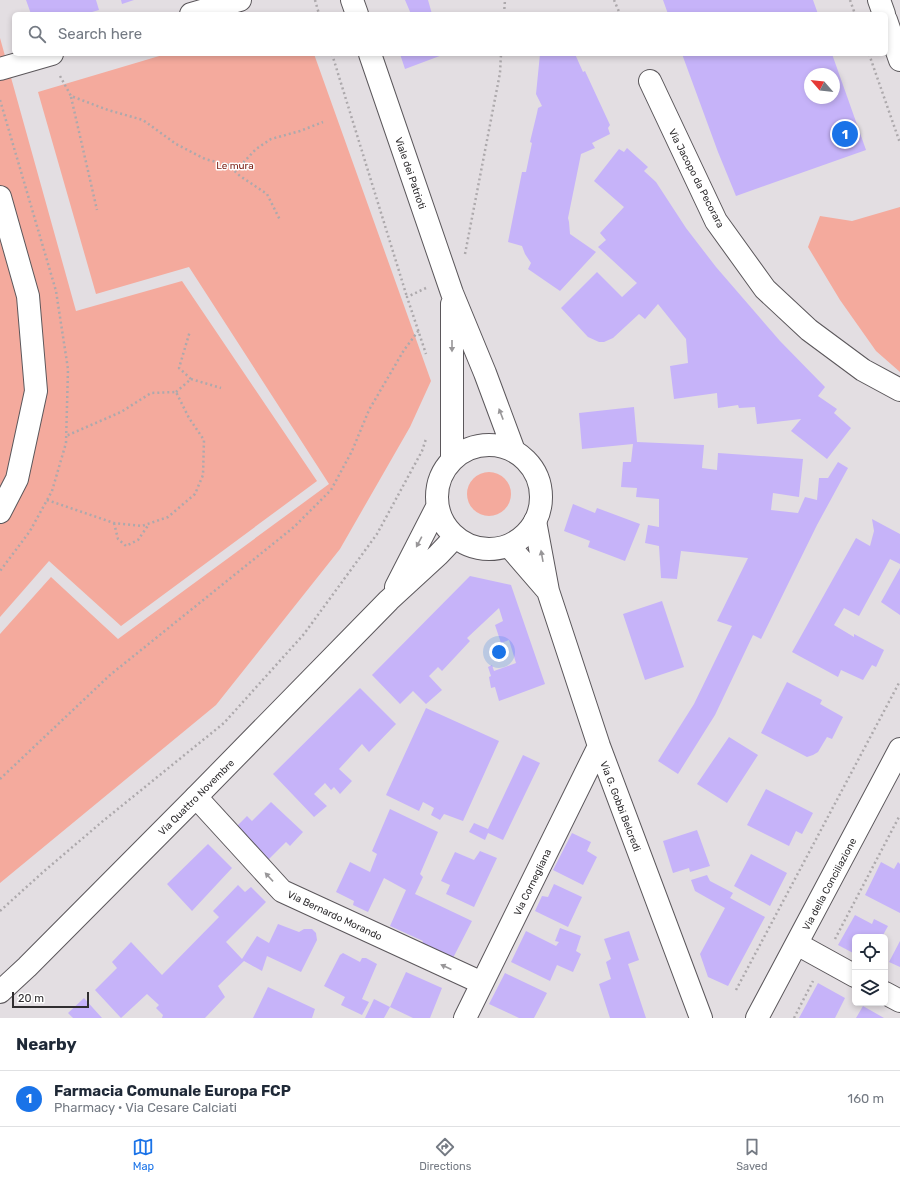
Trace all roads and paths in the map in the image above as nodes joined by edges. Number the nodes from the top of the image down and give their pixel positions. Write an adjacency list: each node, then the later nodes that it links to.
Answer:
1 (240, 0): 8 (street)
2 (315, 0): 9 (path)
3 (352, 0): 10 (street)
4 (505, 0): 11 (path)
5 (614, 0): 12 (path)
6 (850, 0): 13 (path)
7 (879, 0): 14 (street)
8 (198, 12)
9 (318, 12)
10 (356, 12)
11 (504, 12)
12 (619, 12)
13 (854, 12)
14 (883, 12)
15 (888, 26): 22 (street)
16 (43, 56): 23 (street)
17 (51, 56): 25 (path)
18 (333, 56): 34 (path)
19 (371, 56): 33 (street, Viale dei Patrioti)
20 (501, 56): 32 (path)
21 (870, 56): 27 (path)
22 (900, 60)
23 (0, 69)
24 (650, 81): 39 (street, Via Jacopo da Pecorara)
25 (71, 96): 28 (path); 30 (path)
26 (323, 122): 28 (path)
27 (900, 143)
28 (228, 165): 31 (path)
29 (0, 197): 45 (street)
30 (97, 210)
31 (280, 220)
32 (464, 259)
33 (452, 293): 43 (street, Viale dei Patrioti, one-way to 33); 44 (street, Viale dei Patrioti, one-way to 44)
34 (407, 297)
35 (190, 331): 37 (path)
36 (428, 360): 59 (path)
37 (191, 379): 38 (path); 40 (path)
38 (221, 388)
39 (900, 390)
40 (176, 392): 42 (path); 51 (path)
41 (429, 433): 62 (path)
42 (66, 436)
43 (514, 451): 44 (street, Viale dei Patrioti); 49 (street, Viale dei Patrioti)
44 (452, 460): 47 (street, Viale dei Patrioti)
45 (8, 476): 48 (street)
46 (46, 500): 50 (path)
47 (437, 507): 52 (street, Viale dei Patrioti); 55 (street, Via Quattro Novembre, one-way to 55)
48 (0, 512)
49 (535, 521): 53 (street, Viale dei Patrioti); 54 (street, Via G. Gobbi Belcredi, one-way to 49)
50 (114, 523): 51 (path); 51 (path)
51 (149, 523)
52 (455, 537): 53 (street, Viale dei Patrioti); 55 (street, Via Quattro Novembre)
53 (509, 546): 54 (street, Via G. Gobbi Belcredi)
54 (548, 591): 57 (street, Via G. Gobbi Belcredi)
55 (389, 600): 60 (street, Via Quattro Novembre)
56 (900, 681): 68 (path)
57 (599, 746): 67 (street, Via Cornegliana); 73 (street, Via G. Gobbi Belcredi)
58 (900, 749): 64 (street, Via della Conciliazione)
59 (0, 779)
60 (196, 797): 67 (street, Via Bernardo Morando, one-way to 60); 69 (street, Via Quattro Novembre)
61 (900, 815): 63 (path)
62 (0, 911)
63 (833, 943)
64 (797, 944): 65 (street); 74 (street, Via della Conciliazione)
65 (852, 974)
66 (814, 980): 75 (path)
67 (482, 983): 72 (street, Via Cornegliana)
68 (736, 990)
69 (0, 992)
70 (888, 995): 71 (street)
71 (900, 1001)
72 (465, 1018)
73 (701, 1018)
74 (757, 1018)
75 (794, 1018)

